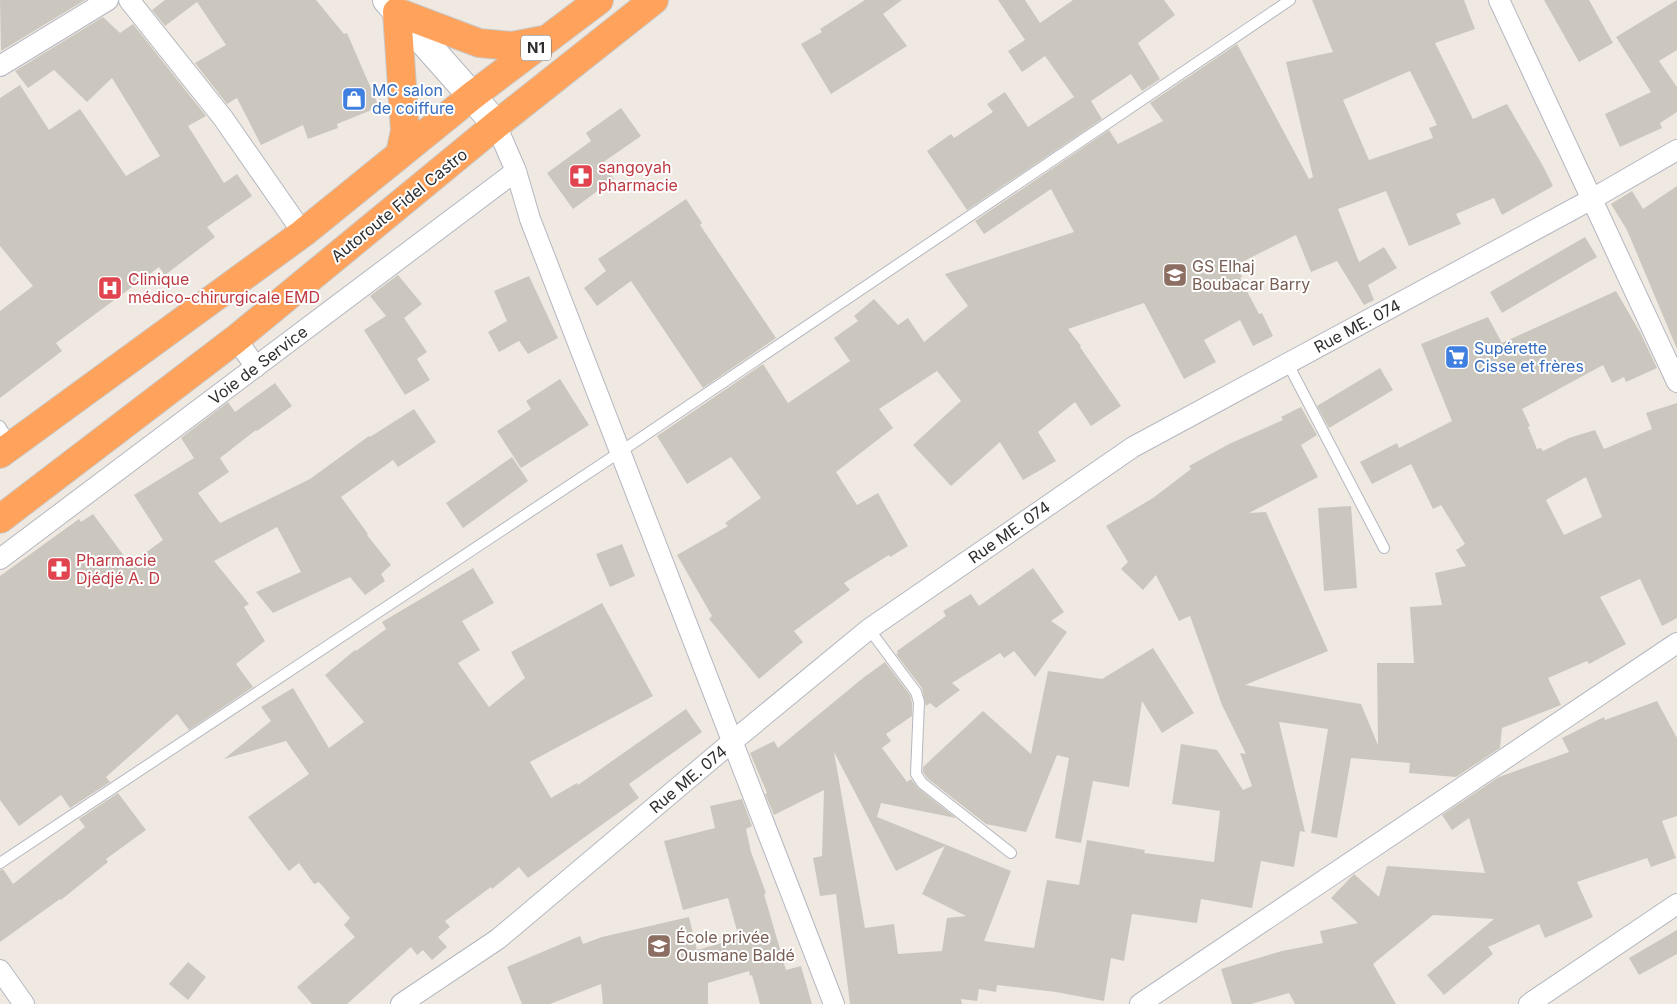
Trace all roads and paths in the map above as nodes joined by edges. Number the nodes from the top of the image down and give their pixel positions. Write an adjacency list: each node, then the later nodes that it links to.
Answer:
1 (108, 0): 9 (street)
2 (129, 0): 16 (street)
3 (599, 0): 8 (highway, N1)
4 (654, 0): 11 (highway, Autoroute Fidel Castro / N1)
5 (1290, 0): 22 (lane)
6 (1499, 0): 15 (street)
7 (392, 6): 8 (highway); 10 (main road); 13 (highway)
8 (549, 38): 10 (highway, N1)
9 (0, 66)
10 (472, 96): 11 (main road); 13 (highway, N1)
11 (496, 125): 14 (street); 17 (highway, Autoroute Fidel Castro / N1)
12 (1676, 153): 15 (street, Rue ME. 074)
13 (400, 154): 16 (highway, N1)
14 (516, 172): 19 (street, Voie de Service); 22 (street)
15 (1592, 199): 18 (street, Rue ME. 074); 20 (street)
16 (303, 233): 21 (highway, N1)
17 (236, 339): 19 (street); 23 (highway, Autoroute Fidel Castro / N1)
18 (1288, 364): 26 (lane); 28 (street, Rue ME. 074)
19 (256, 366): 24 (street, Voie de Service)
20 (1677, 382)
21 (4, 442)
22 (620, 452): 30 (street); 32 (lane)
23 (70, 465): 24 (street); 25 (highway, Autoroute Fidel Castro / N1)
24 (90, 491): 27 (street, Voie de Service)
25 (0, 519)
26 (1384, 548)
27 (0, 558)
28 (869, 629): 30 (street, Rue ME. 074); 31 (lane)
29 (1677, 642): 38 (street)
30 (733, 741): 36 (street, Rue ME. 074); 37 (street)
31 (1012, 853)
32 (0, 863)
33 (1677, 904): 39 (street)
34 (0, 970): 35 (street)
35 (24, 1004)
36 (401, 1004)
37 (834, 1004)
38 (1140, 1004)
39 (1529, 1004)

